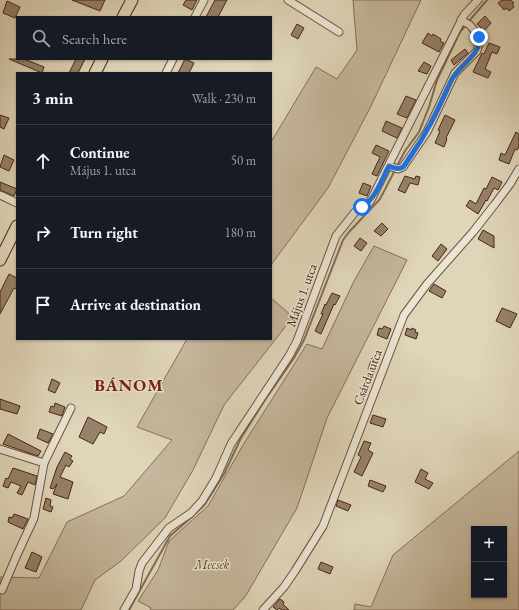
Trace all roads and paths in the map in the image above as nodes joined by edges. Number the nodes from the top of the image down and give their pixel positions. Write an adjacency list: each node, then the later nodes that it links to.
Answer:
1 (132, 0): 5 (main road)
2 (204, 0): 6 (street)
3 (288, 0): 8 (street)
4 (478, 0): 7 (street, Május 1. utca)
5 (124, 16)
6 (196, 16)
7 (461, 20): 13 (street, Május 1. utca); 13 (street)
8 (339, 32)
9 (102, 60): 11 (main road)
10 (172, 60): 12 (street)
11 (96, 72)
12 (166, 72)
13 (394, 168): 23 (street, Május 1. utca)
14 (519, 169): 24 (street, Csárda utca)
15 (0, 196): 16 (street)
16 (16, 203)
17 (14, 239): 18 (main road)
18 (0, 260)
19 (71, 408): 21 (street)
20 (0, 449): 21 (street)
21 (44, 463): 22 (street)
22 (2, 590)
23 (124, 610)
24 (263, 610)

